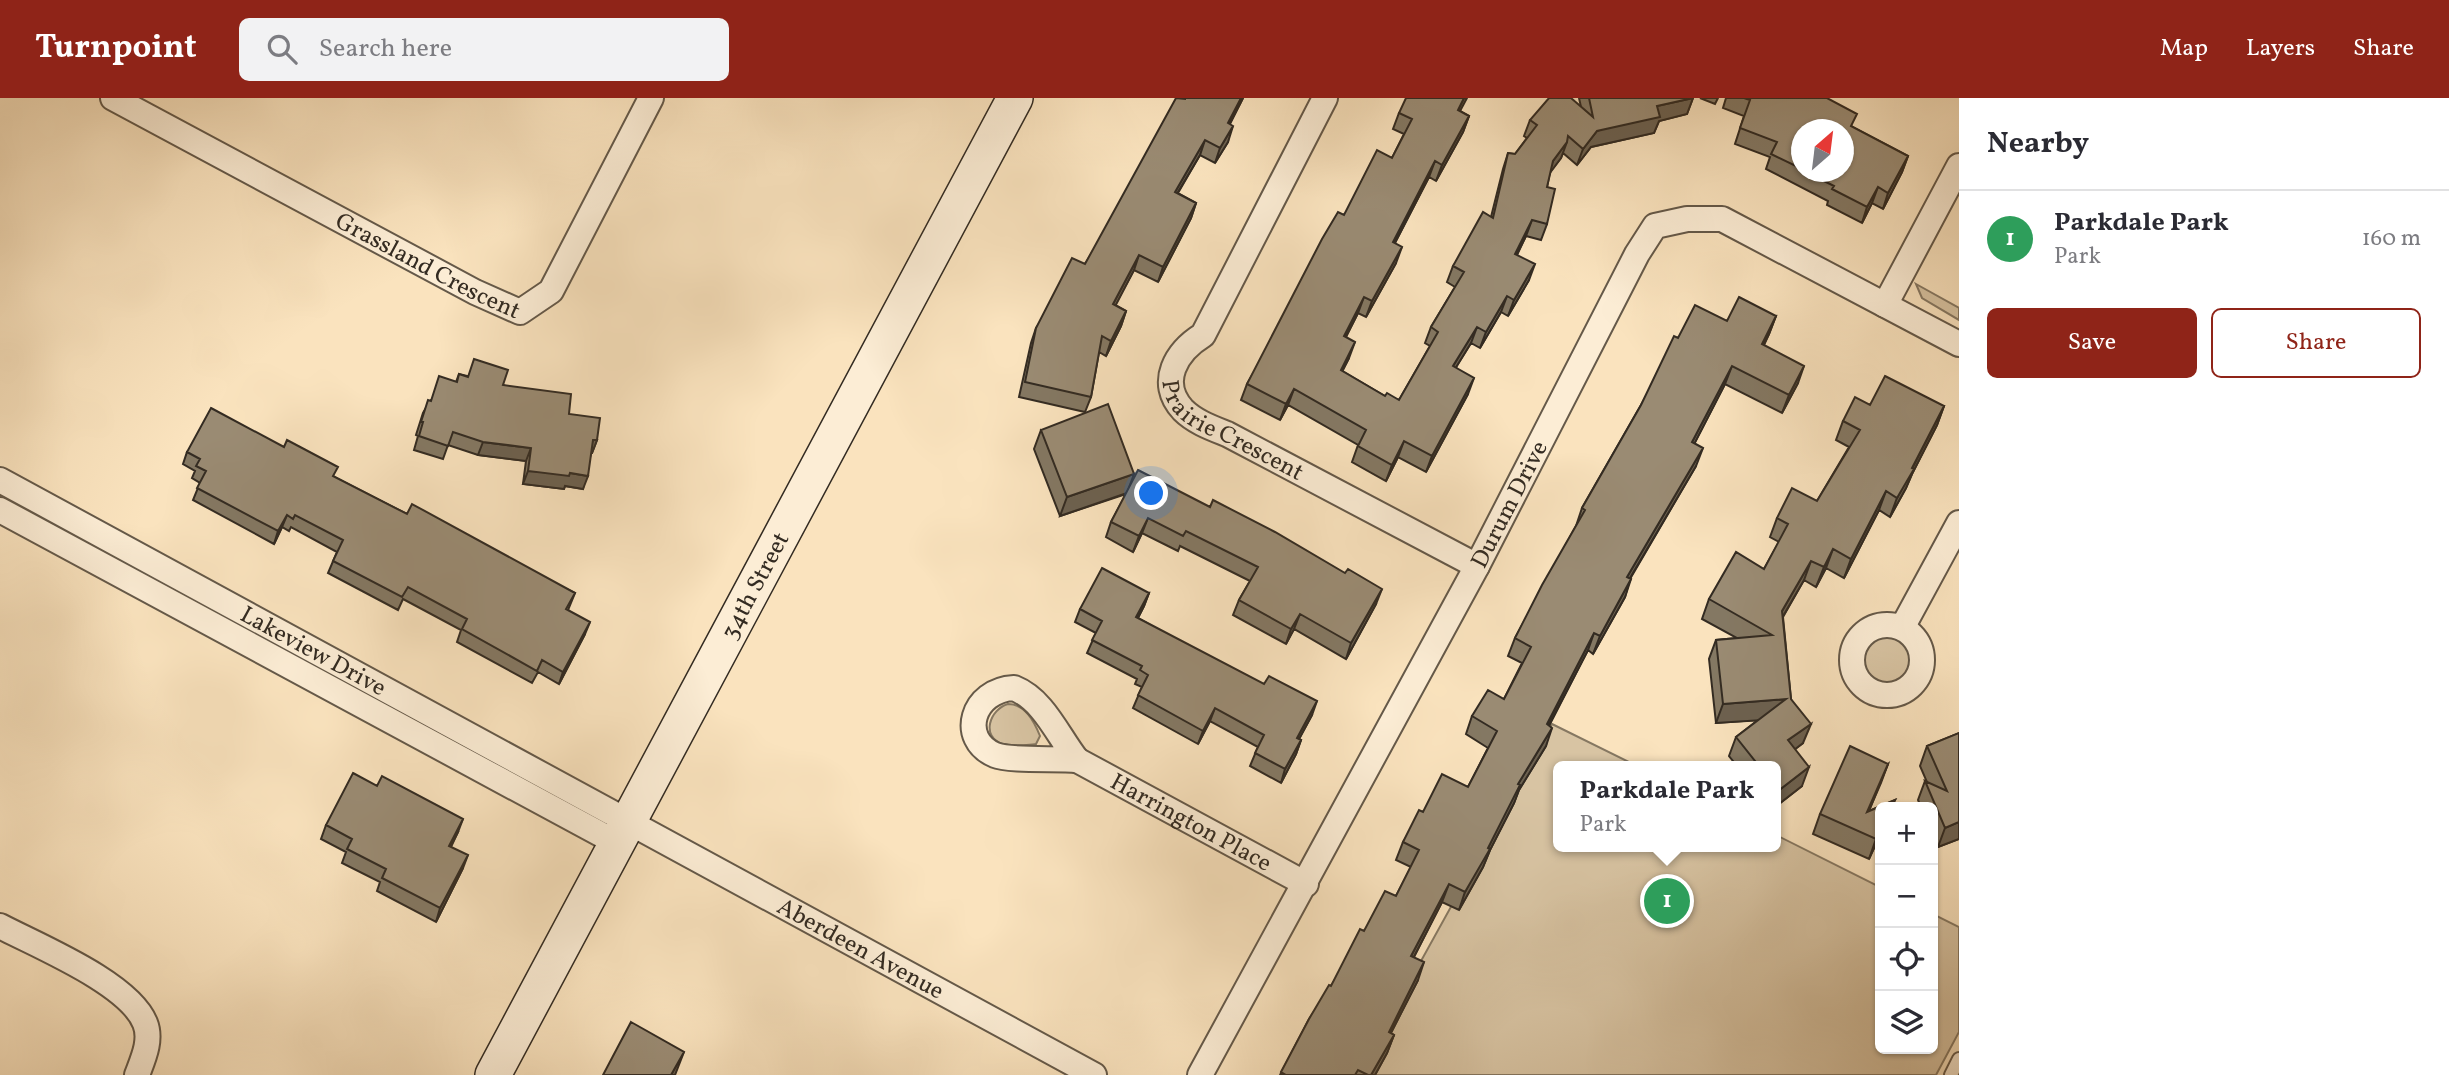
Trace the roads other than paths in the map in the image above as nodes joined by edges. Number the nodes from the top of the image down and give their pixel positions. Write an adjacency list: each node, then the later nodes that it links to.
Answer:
1 (113, 98): 2 (street, Grassland Crescent)
2 (651, 98)
3 (1015, 98): 14 (street, 34th Street)
4 (1325, 98): 11 (street, Prairie Crescent)
5 (1959, 166): 6 (street)
6 (1885, 305): 7 (street, Durum Drive); 11 (street, Durum Drive)
7 (1959, 344)
8 (0, 480): 14 (street, Lakeview Drive)
9 (0, 510): 14 (street, Lakeview Drive)
10 (1959, 523): 12 (street)
11 (1477, 566): 15 (street, Durum Drive)
12 (1902, 628)
13 (1077, 760): 15 (street, Harrington Place)
14 (622, 833): 19 (street, 34th Street); 20 (street, Aberdeen Avenue)
15 (1306, 884): 21 (street, Durum Drive)
16 (0, 926): 18 (street)
17 (1959, 1059): 22 (lane)
18 (137, 1075)
19 (493, 1075)
20 (1094, 1075)
21 (1200, 1075)
22 (1951, 1075)

